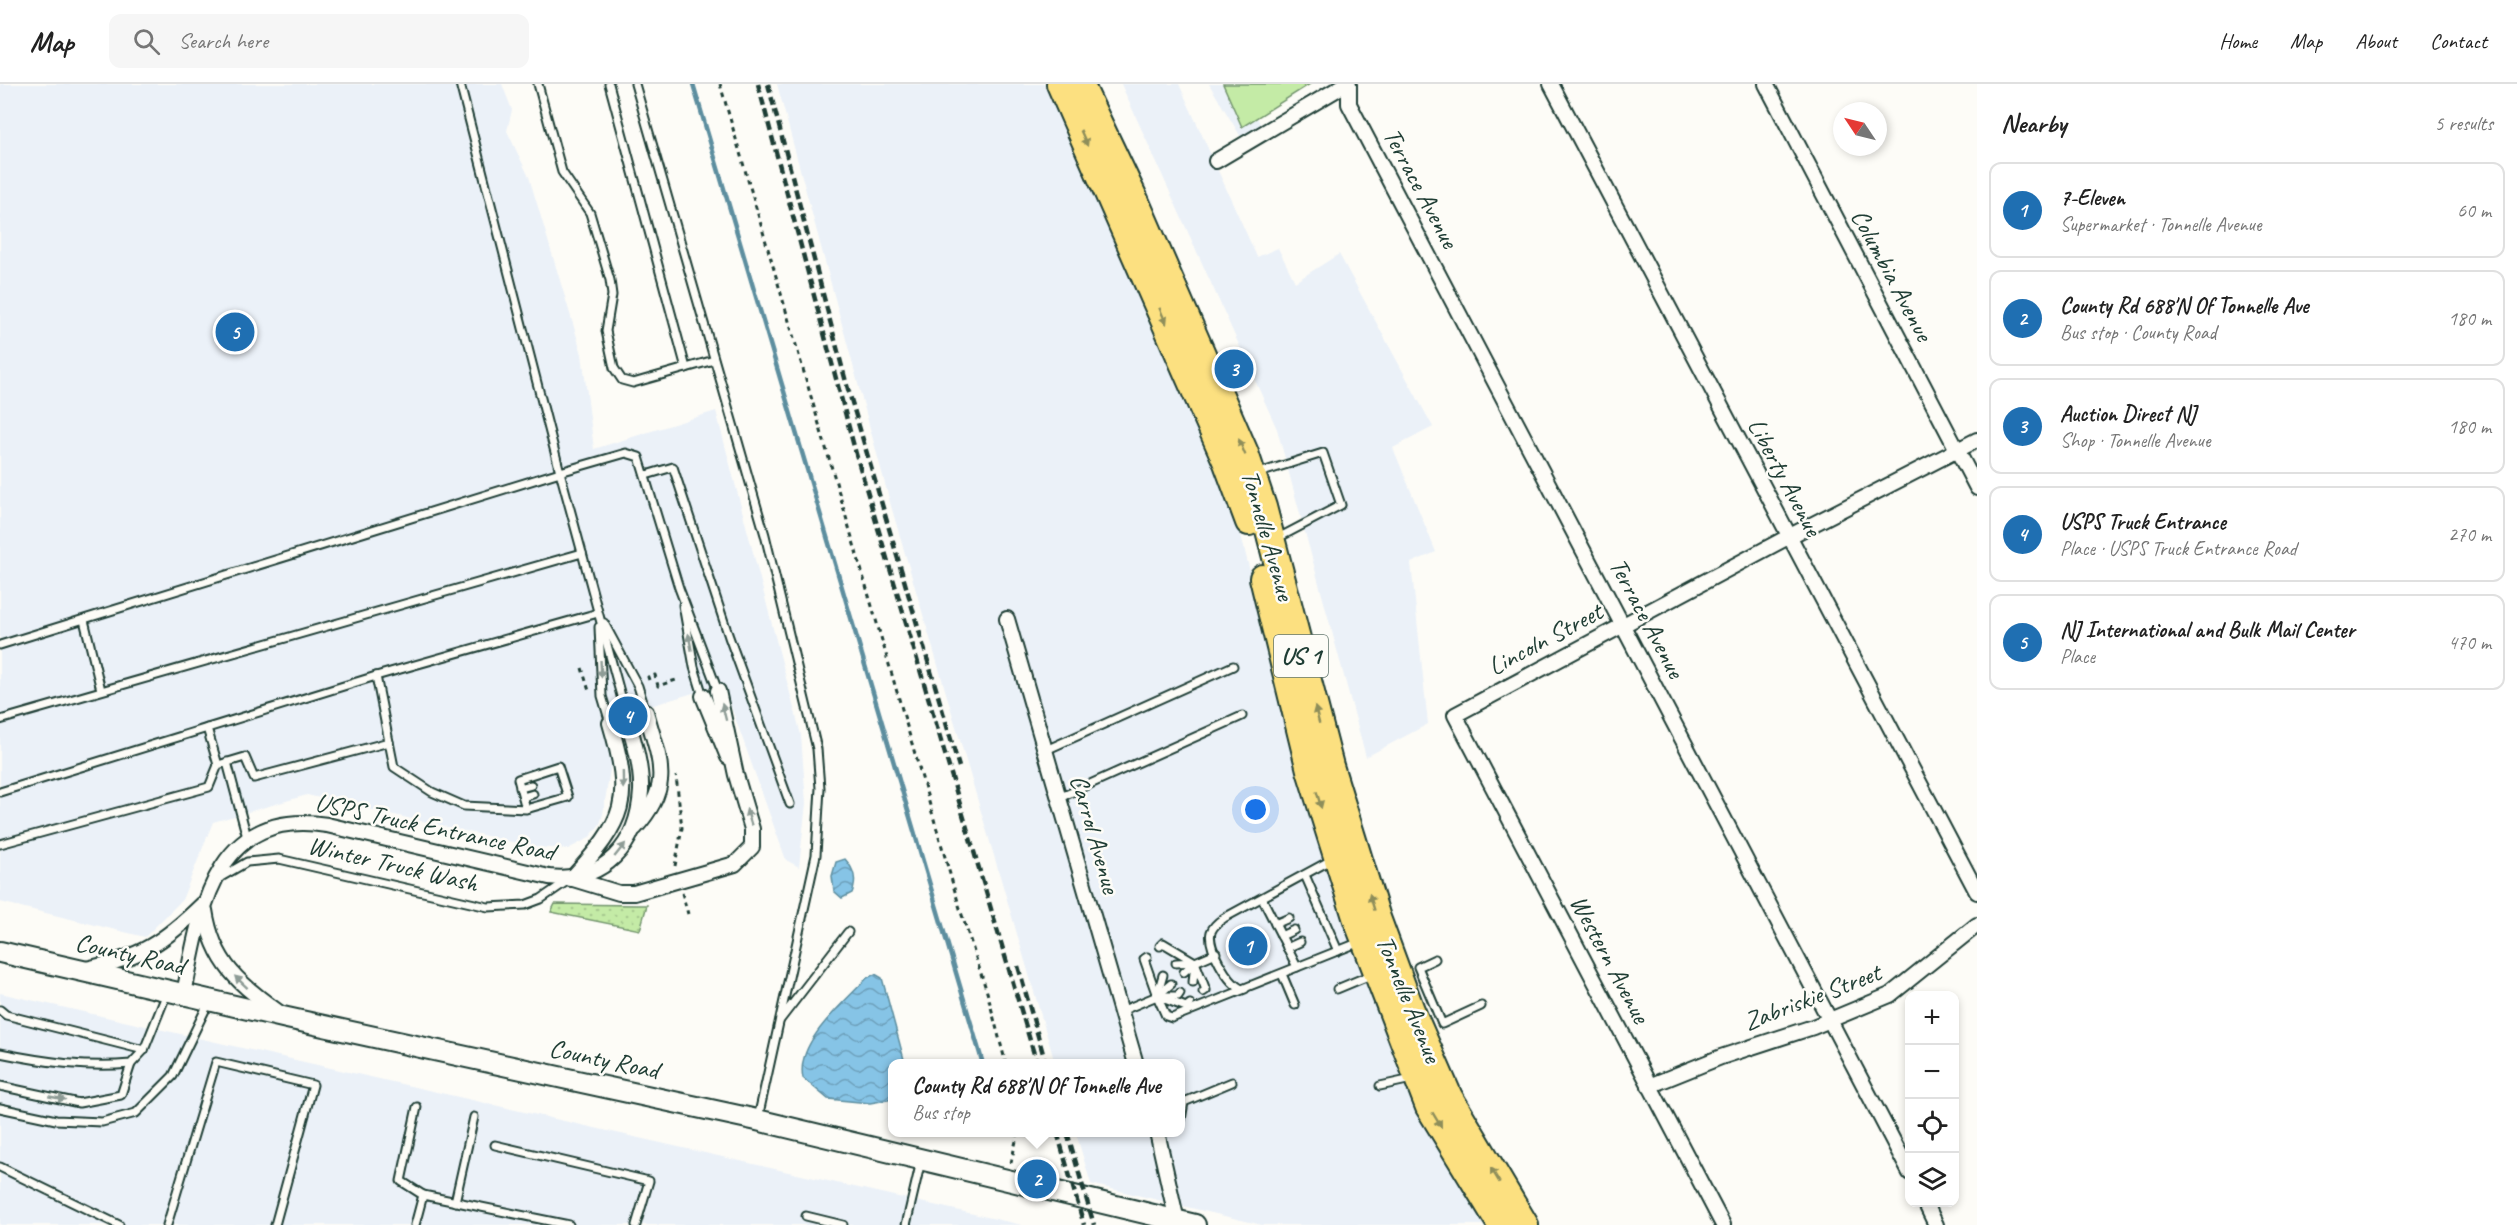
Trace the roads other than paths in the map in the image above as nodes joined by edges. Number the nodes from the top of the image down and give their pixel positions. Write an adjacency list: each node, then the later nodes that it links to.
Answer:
1 (460, 84): 15 (lane)
2 (538, 84): 12 (lane)
3 (609, 84): 12 (lane)
4 (635, 84): 11 (lane)
5 (1060, 84): 56 (highway, Tonnelle Avenue / US 1, one-way to 56)
6 (1080, 84): 17 (highway, Tonnelle Avenue / US 1, one-way to 6)
7 (1348, 84): 10 (street); 26 (street, Terrace Avenue)
8 (1551, 84): 19 (street, Liberty Avenue)
9 (1766, 84): 14 (street, Columbia Avenue)
10 (1216, 161)
11 (714, 360): 12 (lane); 110 (lane)
12 (686, 368)
13 (1977, 440): 14 (street, Lincoln Street)
14 (1957, 450): 18 (street, Columbia Avenue); 19 (street, Lincoln Street)
15 (560, 472): 16 (lane); 21 (lane); 25 (lane)
16 (646, 475): 22 (lane); 51 (lane)
17 (1252, 475): 20 (highway, Tonnelle Avenue / US 1); 20 (lane)
18 (1977, 488)
19 (1790, 536): 26 (street, Lincoln Street); 59 (street, Liberty Avenue)
20 (1271, 541): 101 (highway, Tonnelle Avenue / US 1, one-way to 20)
21 (582, 553): 23 (lane); 30 (lane)
22 (679, 588): 31 (lane); 32 (lane, one-way to 22)
23 (598, 613): 29 (lane); 33 (lane); 36 (lane); 38 (lane, one-way to 38)
24 (1007, 619): 41 (street, Carrol Avenue)
25 (84, 620): 27 (lane); 30 (lane)
26 (1623, 625): 34 (street, Lincoln Street); 109 (street, Terrace Avenue)
27 (0, 645)
28 (1233, 666): 41 (lane)
29 (376, 676): 39 (lane); 40 (lane)
30 (101, 690): 37 (lane)
31 (718, 691): 44 (street, USPS Truck Entrance Road, one-way to 31)
32 (703, 696): 44 (street, USPS Truck Entrance Road)
33 (646, 712): 53 (street, USPS Truck Entrance Road)
34 (1455, 714): 119 (street, Western Avenue)
35 (1242, 716): 50 (lane)
36 (627, 718): 53 (street, USPS Truck Entrance Road)
37 (0, 720)
38 (610, 723): 58 (street, one-way to 58)
39 (207, 728): 43 (lane); 47 (lane)
40 (389, 742): 42 (lane); 52 (lane)
41 (1046, 750): 50 (street, Carrol Avenue)
42 (227, 762): 43 (lane); 54 (lane)
43 (218, 765): 55 (lane)
44 (736, 775): 58 (street, USPS Truck Entrance Road, one-way to 44)
45 (531, 785): 46 (lane)
46 (520, 788): 49 (lane); 52 (lane)
47 (0, 792)
48 (533, 794): 49 (lane)
49 (523, 797): 52 (lane)
50 (1059, 798): 106 (street, Carrol Avenue)
51 (790, 804)
52 (526, 809)
53 (633, 829): 58 (street, USPS Truck Entrance Road, one-way to 53)
54 (248, 841): 58 (street, USPS Truck Entrance Road); 60 (street, USPS Truck Entrance Road)
55 (0, 844)
56 (1336, 858): 57 (lane); 74 (highway, Tonnelle Avenue / US 1)
57 (1305, 875): 61 (lane); 62 (lane)
58 (571, 879): 60 (lane, Winter Truck Wash)
59 (1977, 892)
60 (206, 896): 88 (street); 97 (street, USPS Truck Entrance Road); 108 (street, one-way to 60)
61 (1262, 898): 67 (lane); 81 (lane)
62 (1318, 905): 63 (lane); 64 (lane)
63 (1309, 909)
64 (1323, 917): 66 (lane); 69 (lane)
65 (1288, 918): 67 (lane)
66 (1315, 921)
67 (1275, 924): 73 (lane)
68 (1977, 925): 109 (street, Zabriskie Street)
69 (1329, 929): 72 (lane); 78 (lane)
70 (1294, 930): 73 (lane)
71 (848, 932): 110 (lane)
72 (1321, 933)
73 (1281, 936): 77 (lane)
74 (1364, 940): 78 (lane); 90 (highway, Tonnelle Avenue / US 1)
75 (1300, 942): 77 (lane)
76 (1160, 946): 84 (lane)
77 (1287, 948): 87 (lane)
78 (1338, 951): 87 (lane)
79 (0, 952): 88 (main road, County Road)
80 (1167, 953): 84 (lane)
81 (1216, 953): 84 (lane); 95 (lane)
82 (1146, 957): 100 (lane)
83 (1435, 959): 101 (lane)
84 (1195, 962): 85 (lane); 89 (lane); 93 (lane); 98 (lane)
85 (1176, 963)
86 (1154, 964): 100 (lane)
87 (1297, 968): 91 (lane)
88 (79, 970): 97 (main road, County Road)
89 (1184, 972)
90 (1377, 972): 96 (lane); 115 (highway, Tonnelle Avenue / US 1)
91 (1282, 974): 95 (lane); 104 (lane)
92 (1163, 975): 100 (lane)
93 (1193, 981)
94 (1171, 984): 100 (lane)
95 (1247, 988): 100 (lane)
96 (1337, 989)
97 (176, 992): 102 (main road, County Road); 111 (lane)
98 (1203, 992)
99 (1180, 993): 100 (lane)
100 (1157, 996): 103 (lane); 106 (lane)
101 (1419, 997): 105 (lane); 144 (highway, Tonnelle Avenue / US 1, one-way to 101)
102 (210, 1000): 108 (main road, County Road); 122 (lane)
103 (1190, 1004)
104 (1295, 1005)
105 (1481, 1006)
106 (1121, 1011): 113 (street, Carrol Avenue)
107 (2, 1013): 111 (lane)
108 (287, 1018): 124 (main road, County Road)
109 (1830, 1020): 119 (street, Zabriskie Street); 128 (street, Terrace Avenue)
110 (779, 1022): 124 (lane)
111 (144, 1050): 114 (lane)
112 (0, 1053): 114 (lane)
113 (1135, 1059)
114 (131, 1064): 117 (lane, one-way to 114)
115 (1418, 1078): 118 (lane); 143 (highway, Tonnelle Avenue / US 1, one-way to 143)
116 (1232, 1082): 120 (lane)
117 (0, 1086)
118 (1380, 1086)
119 (1649, 1086): 145 (street, Western Avenue)
120 (1185, 1102)
121 (417, 1107): 130 (lane)
122 (0, 1108)
123 (474, 1117): 131 (lane)
124 (757, 1120): 127 (main road, County Road)
125 (1158, 1137): 134 (street)
126 (495, 1144): 140 (lane)
127 (921, 1159): 134 (main road, County Road); 142 (lane)
128 (1905, 1163)
129 (0, 1167): 135 (lane)
130 (423, 1195): 131 (lane); 138 (lane)
131 (455, 1202): 139 (lane)
132 (1927, 1207): 146 (street)
133 (806, 1216): 141 (lane)
134 (1186, 1223)
135 (119, 1225)
136 (167, 1225): 137 (lane)
137 (276, 1225)
138 (415, 1225)
139 (569, 1225)
140 (636, 1225)
141 (843, 1225)
142 (906, 1225)
143 (1501, 1225)
144 (1525, 1225)
145 (1723, 1225)
146 (1936, 1225)

